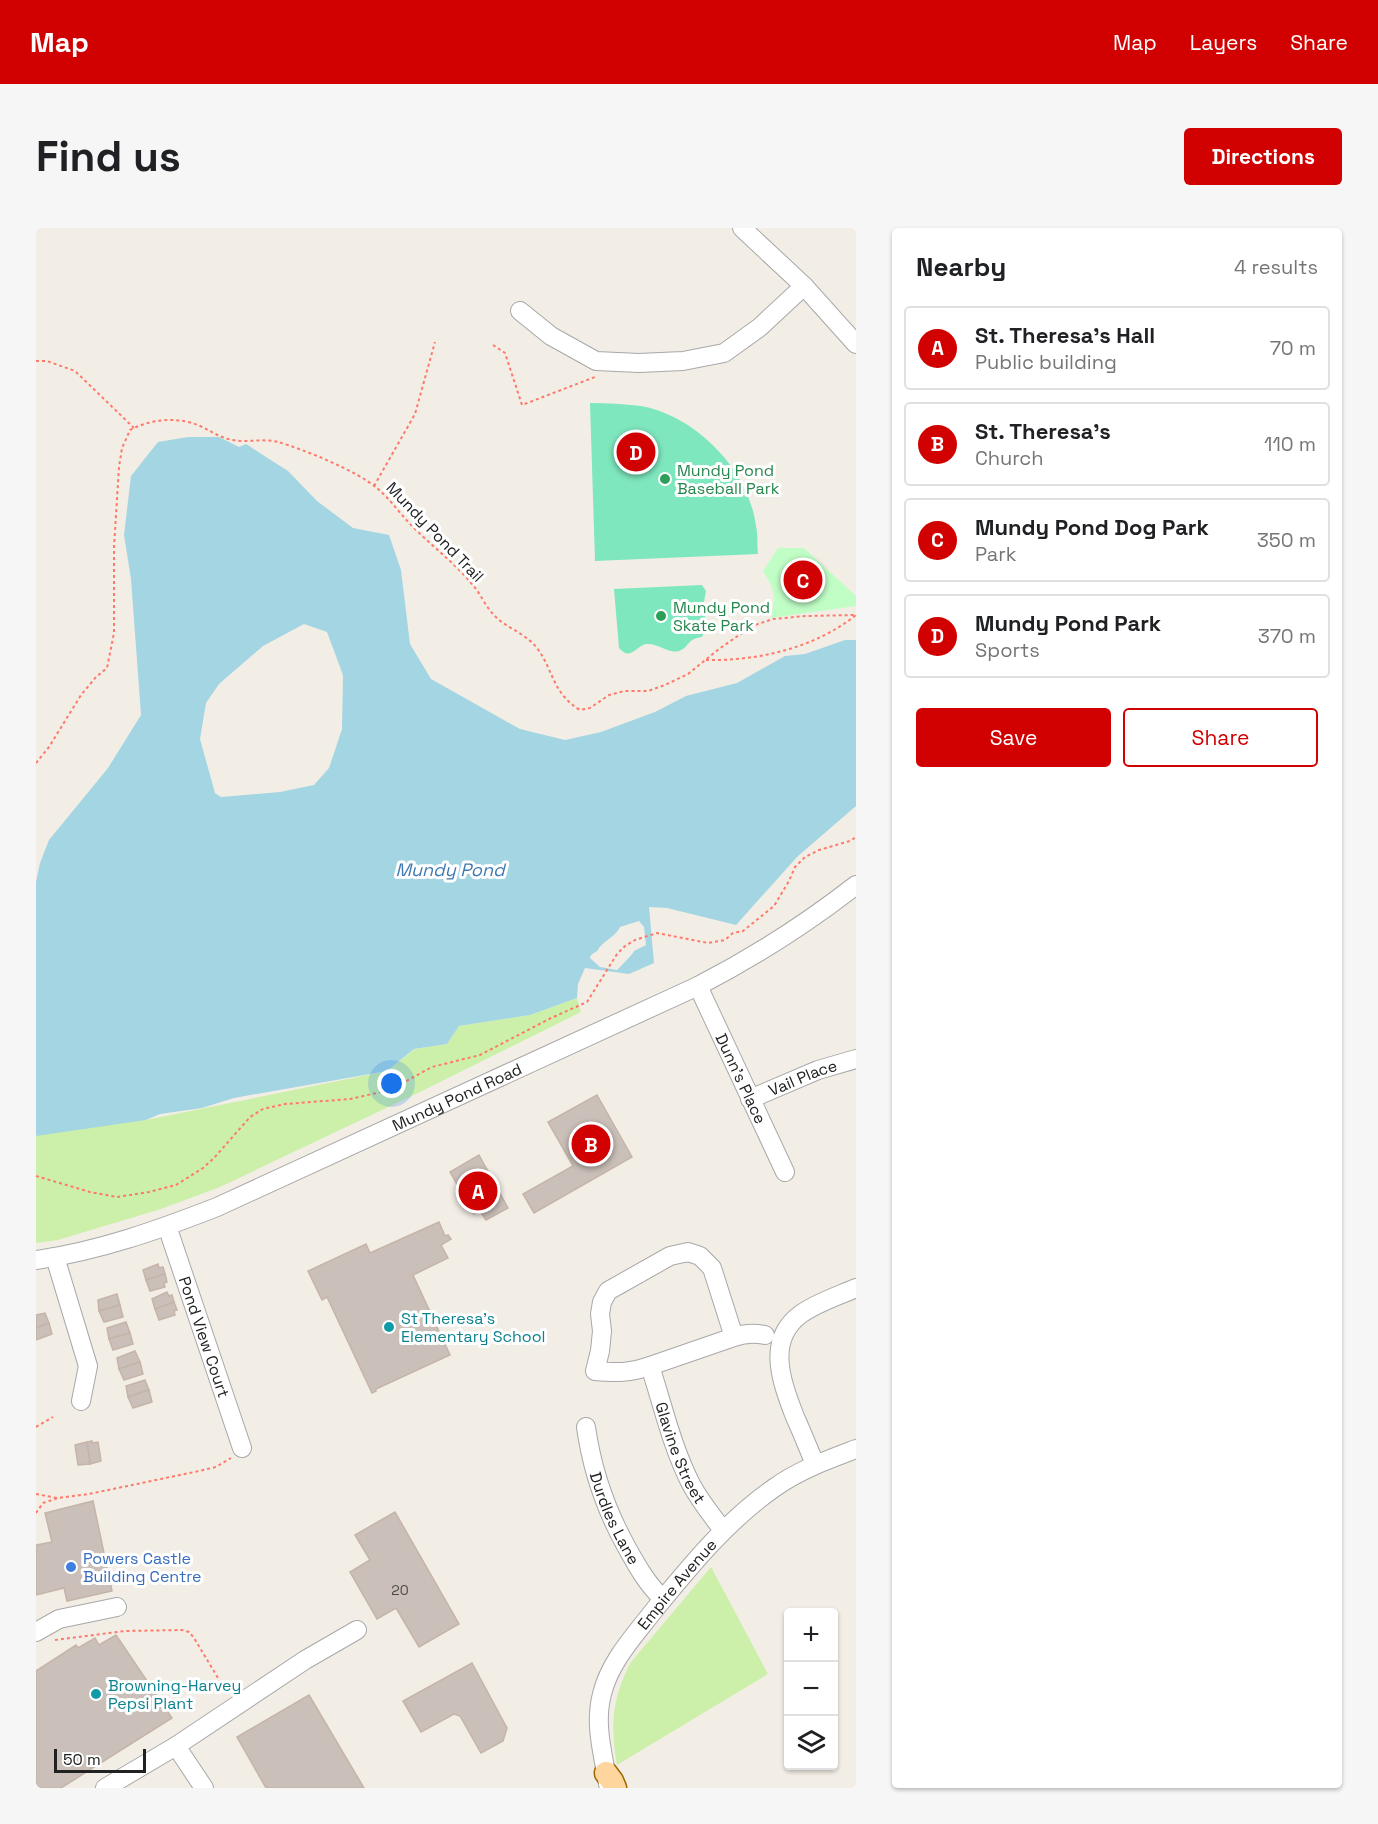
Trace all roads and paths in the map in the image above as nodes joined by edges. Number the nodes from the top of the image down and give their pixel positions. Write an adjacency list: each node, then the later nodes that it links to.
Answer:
1 (742, 228): 2 (street)
2 (804, 286): 3 (street); 5 (street)
3 (520, 311)
4 (435, 342): 10 (path)
5 (856, 344)
6 (494, 345): 8 (path)
7 (36, 361): 9 (path)
8 (599, 376)
9 (134, 428): 10 (path, Mundy Pond Trail); 13 (path)
10 (374, 486): 12 (path, Mundy Pond Trail)
11 (856, 615): 12 (path, Mundy Pond Trail); 12 (path, Mundy Pond Trail)
12 (706, 660)
13 (36, 763)
14 (856, 837): 20 (path)
15 (856, 885): 16 (street, Mundy Pond Road)
16 (698, 986): 18 (street, Dunn's Place); 21 (street, Mundy Pond Road)
17 (856, 1059): 18 (street, Vail Place)
18 (750, 1099): 19 (street, Dunn's Place)
19 (785, 1172)
20 (36, 1176)
21 (167, 1226): 22 (street, Mundy Pond Road); 32 (street, Pond View Court)
22 (55, 1257): 23 (street, Mundy Pond Road); 28 (street)
23 (36, 1260)
24 (856, 1288): 34 (street)
25 (765, 1335): 26 (street)
26 (734, 1337): 27 (street); 27 (street)
27 (651, 1366): 38 (street, Glavine Street)
28 (81, 1401)
29 (53, 1417): 30 (path)
30 (36, 1427)
31 (586, 1427): 39 (street, Durdles Lane)
32 (242, 1448): 36 (path)
33 (856, 1449): 34 (street, Empire Avenue)
34 (815, 1464): 38 (street, Empire Avenue)
35 (36, 1494): 36 (path)
36 (58, 1498): 37 (path)
37 (36, 1513)
38 (723, 1530): 39 (street, Empire Avenue)
39 (663, 1599): 46 (street, Empire Avenue)
40 (117, 1607): 42 (street)
41 (357, 1630): 44 (street)
42 (36, 1632)
43 (54, 1640): 44 (path)
44 (235, 1707): 45 (street)
45 (176, 1746): 47 (street); 48 (street)
46 (610, 1783)
47 (105, 1788)
48 (204, 1788)

